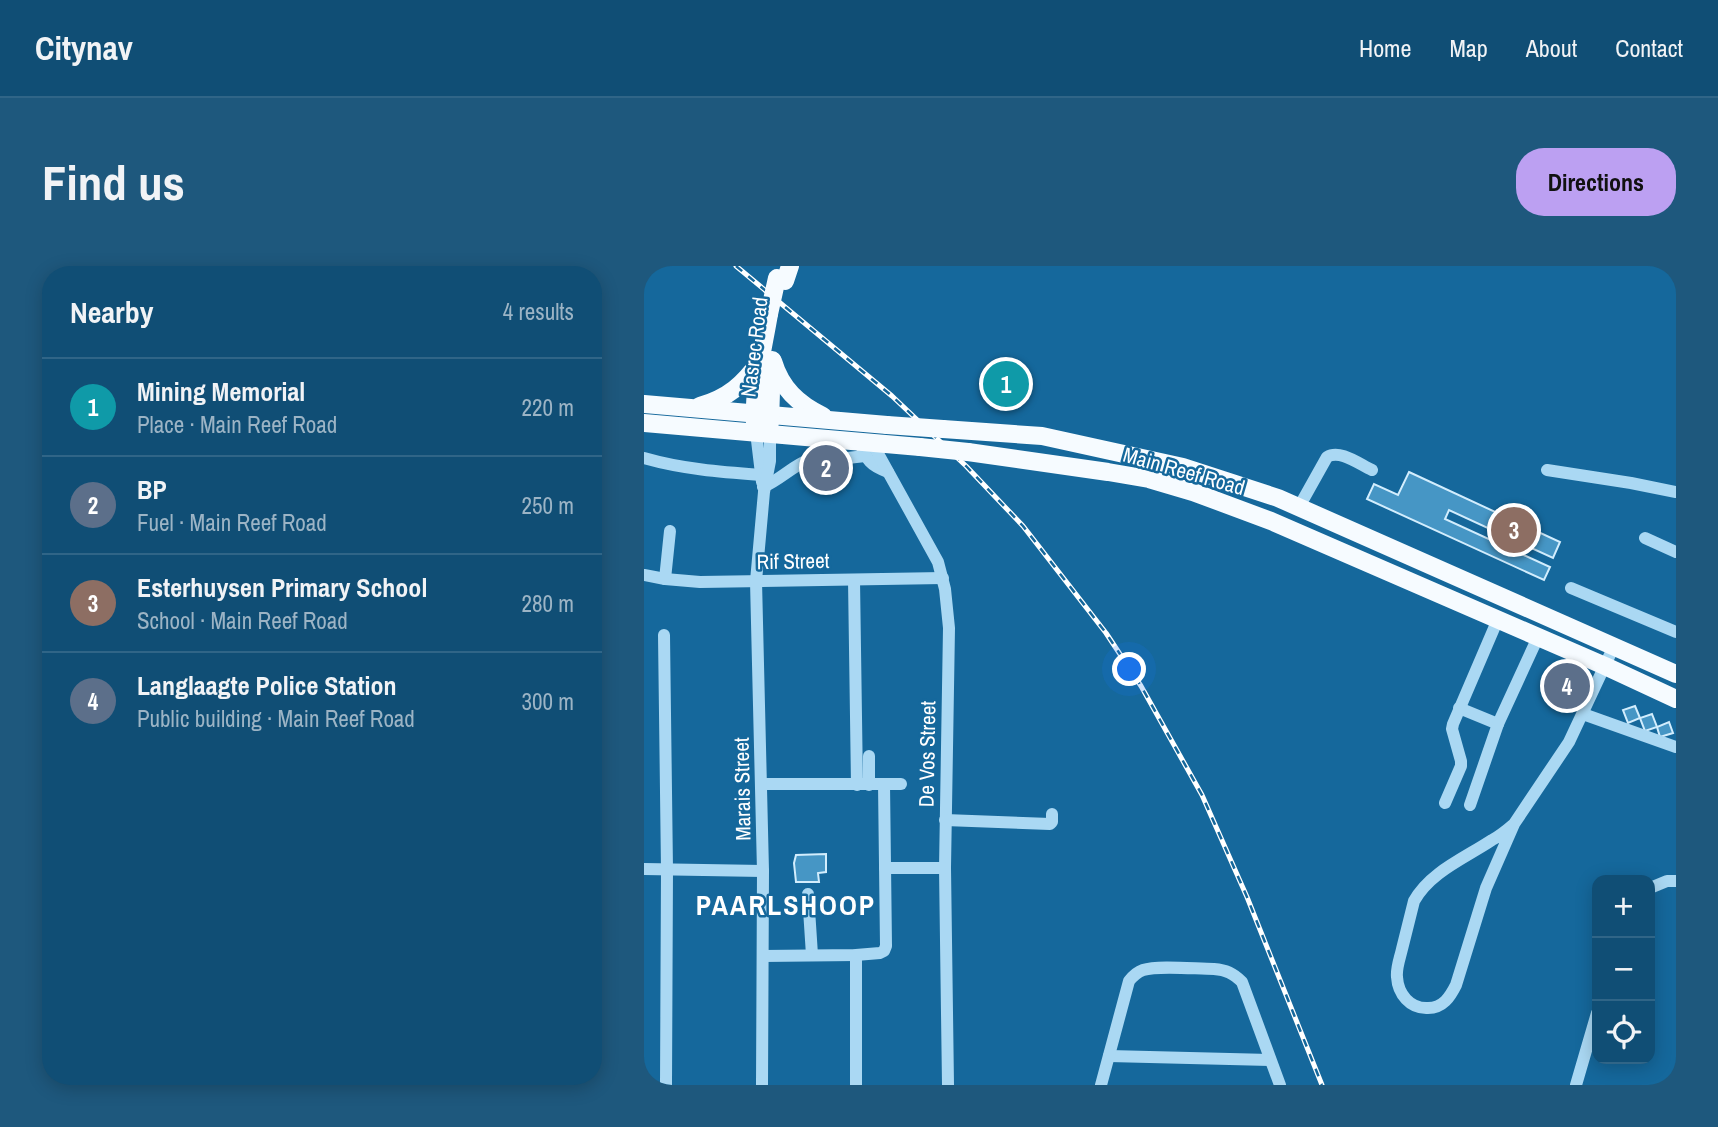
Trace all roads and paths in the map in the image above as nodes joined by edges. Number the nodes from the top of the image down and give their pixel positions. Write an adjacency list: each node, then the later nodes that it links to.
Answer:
1 (783, 273): 2 (main road, Nasrec Road)
2 (766, 358): 4 (main road); 5 (main road, Nasrec Road); 6 (main road)
3 (644, 404): 4 (main road, Main Reef Road)
4 (690, 408): 5 (main road, Main Reef Road)
5 (762, 414): 6 (main road, Main Reef Road); 8 (main road, Nasrec Road)
6 (833, 421): 17 (main road, Main Reef Road, bridge)
7 (644, 423): 8 (main road, Main Reef Road)
8 (763, 433): 9 (main road, Main Reef Road); 15 (street, Marais Street)
9 (865, 446): 12 (street); 22 (street, De Vos Street); 29 (main road, Main Reef Road, bridge)
10 (644, 458): 15 (street)
11 (811, 459): 15 (street)
12 (839, 459)
13 (1547, 470): 16 (street)
14 (1372, 471): 17 (street)
15 (763, 485): 25 (street, Marais Street)
16 (1676, 492)
17 (1299, 507): 27 (main road, Main Reef Road)
18 (670, 531): 23 (street)
19 (1645, 538): 20 (street)
20 (1676, 552)
21 (644, 575): 23 (street, Rif Street)
22 (943, 578): 24 (street, Rif Street); 49 (street, De Vos Street)
23 (665, 579): 25 (street, Rif Street)
24 (854, 580): 25 (street, Rif Street); 45 (street)
25 (756, 581): 42 (street, Marais Street)
26 (1571, 588): 30 (street)
27 (1495, 593): 28 (main road, Main Reef Road); 29 (main road)
28 (1543, 614): 32 (main road); 33 (main road, Main Reef Road)
29 (1492, 617): 32 (main road, Main Reef Road); 37 (street)
30 (1676, 632)
31 (664, 635): 54 (street)
32 (1536, 636): 34 (main road, Main Reef Road); 39 (street)
33 (1614, 646): 34 (street); 35 (main road, Main Reef Road)
34 (1605, 666): 36 (main road, Main Reef Road); 38 (street)
35 (1676, 674)
36 (1676, 699)
37 (1459, 708): 39 (street); 46 (street)
38 (1583, 714): 40 (street); 50 (street)
39 (1498, 724): 47 (street)
40 (1676, 747)
41 (869, 756): 45 (street)
42 (761, 784): 45 (street); 55 (street, Marais Street)
43 (884, 784): 44 (street); 45 (street); 51 (street)
44 (901, 784)
45 (863, 785)
46 (1445, 803)
47 (1469, 805)
48 (1052, 814): 49 (street)
49 (945, 820): 52 (street, De Vos Street)
50 (1514, 824): 50 (street)
51 (885, 868): 52 (street); 60 (street)
52 (945, 868): 68 (street, De Vos Street)
53 (644, 869): 54 (street)
54 (667, 870): 55 (street); 65 (street)
55 (763, 871): 61 (street, Marais Street)
56 (1676, 881): 57 (street)
57 (1655, 886)
58 (808, 894): 59 (street)
59 (813, 955): 60 (street); 61 (street)
60 (856, 955): 67 (street)
61 (763, 956): 66 (street, Marais Street)
62 (1592, 1030): 71 (street)
63 (1109, 1056): 64 (street); 64 (street); 69 (street)
64 (1270, 1060): 70 (street)
65 (666, 1085)
66 (762, 1085)
67 (856, 1085)
68 (948, 1085)
69 (1101, 1085)
70 (1280, 1085)
71 (1576, 1085)

